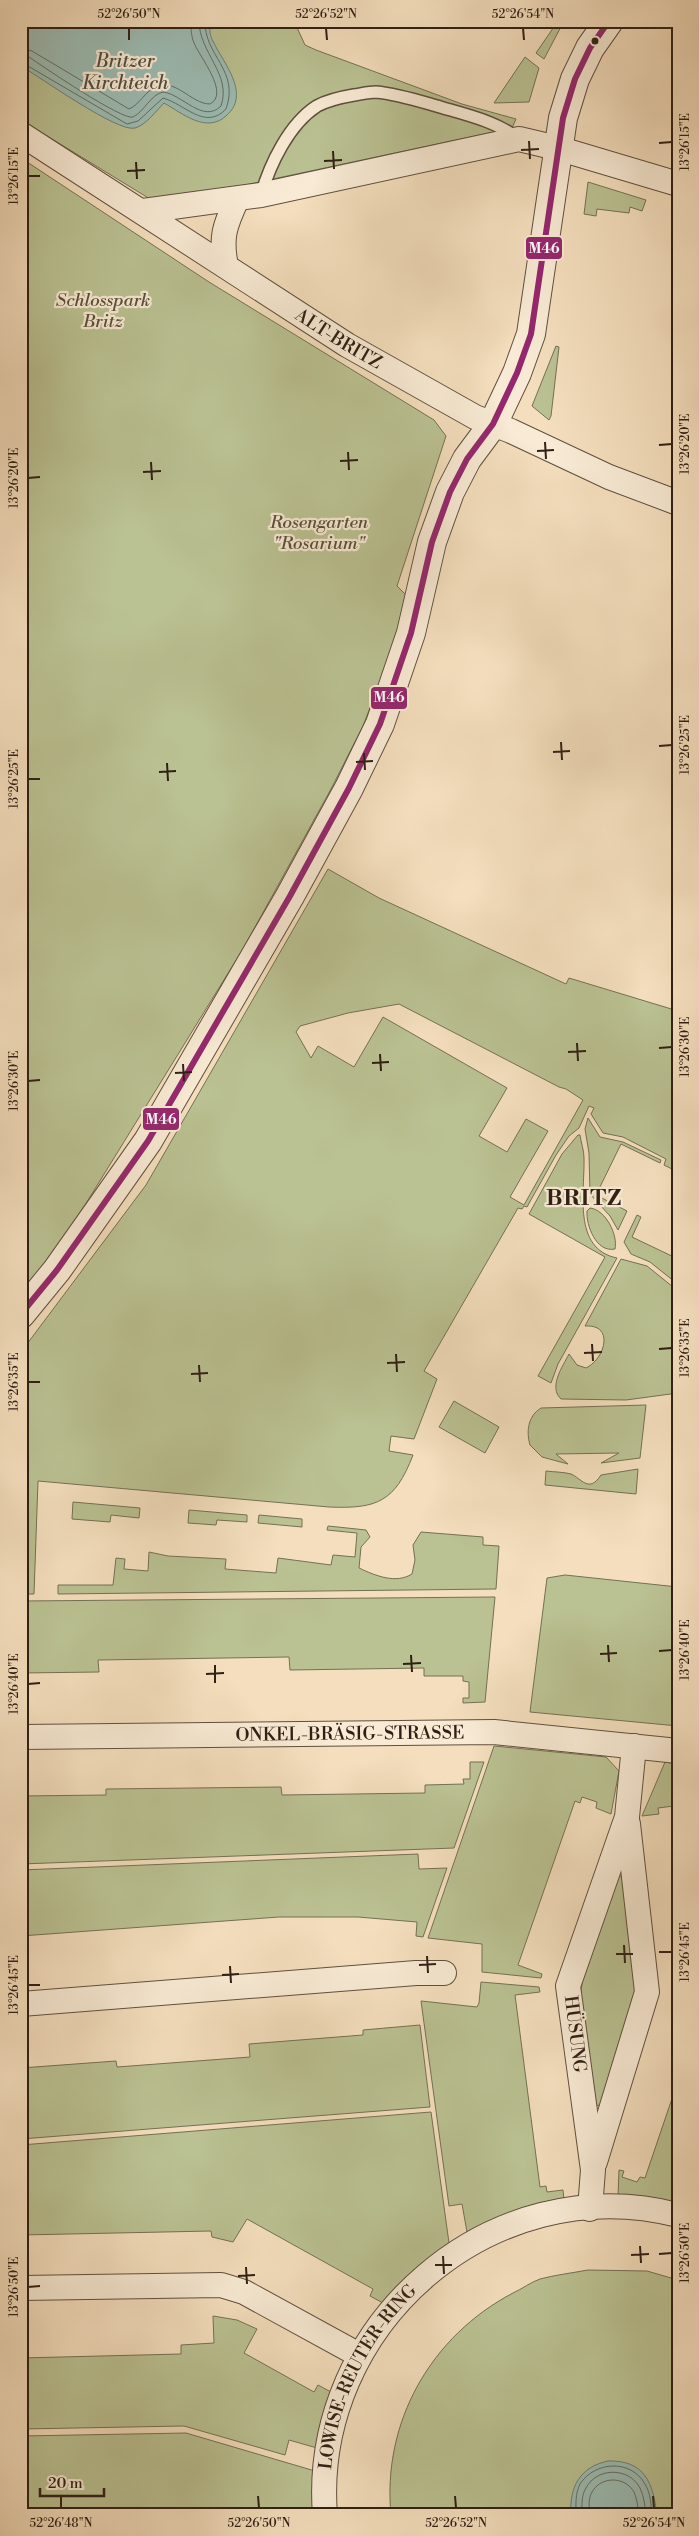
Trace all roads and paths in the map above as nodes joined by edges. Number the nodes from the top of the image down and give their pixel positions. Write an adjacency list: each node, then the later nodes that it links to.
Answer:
1 (609, 21): 4 (street)
2 (21, 134): 8 (street, ALT-BRITZ)
3 (519, 139): 4 (street); 6 (street); 6 (lane)
4 (557, 148): 5 (street); 10 (street)
5 (678, 184)
6 (261, 195): 7 (street)
7 (238, 199): 8 (street); 9 (street)
8 (143, 211): 9 (street, ALT-BRITZ)
9 (226, 266): 10 (street, ALT-BRITZ)
10 (493, 424): 11 (street, ALT-BRITZ); 12 (street)
11 (678, 503)
12 (21, 1314)
13 (21, 1737): 14 (street, ONKEL-BRÄSIG-STRASSE)
14 (634, 1746): 15 (street, ONKEL-BRÄSIG-STRASSE); 16 (street, HÜSUNG)
15 (678, 1751)
16 (627, 1818): 19 (street, HÜSUNG); 19 (street, HÜSUNG)
17 (444, 1973): 18 (street)
18 (21, 2004)
19 (593, 2170): 20 (street, HÜSUNG)
20 (590, 2209): 21 (street, LOWISE-REUTER-RING); 23 (street, LOWISE-REUTER-RING)
21 (678, 2216)
22 (21, 2288): 23 (street)
23 (359, 2355): 24 (street, LOWISE-REUTER-RING)
24 (324, 2515)

